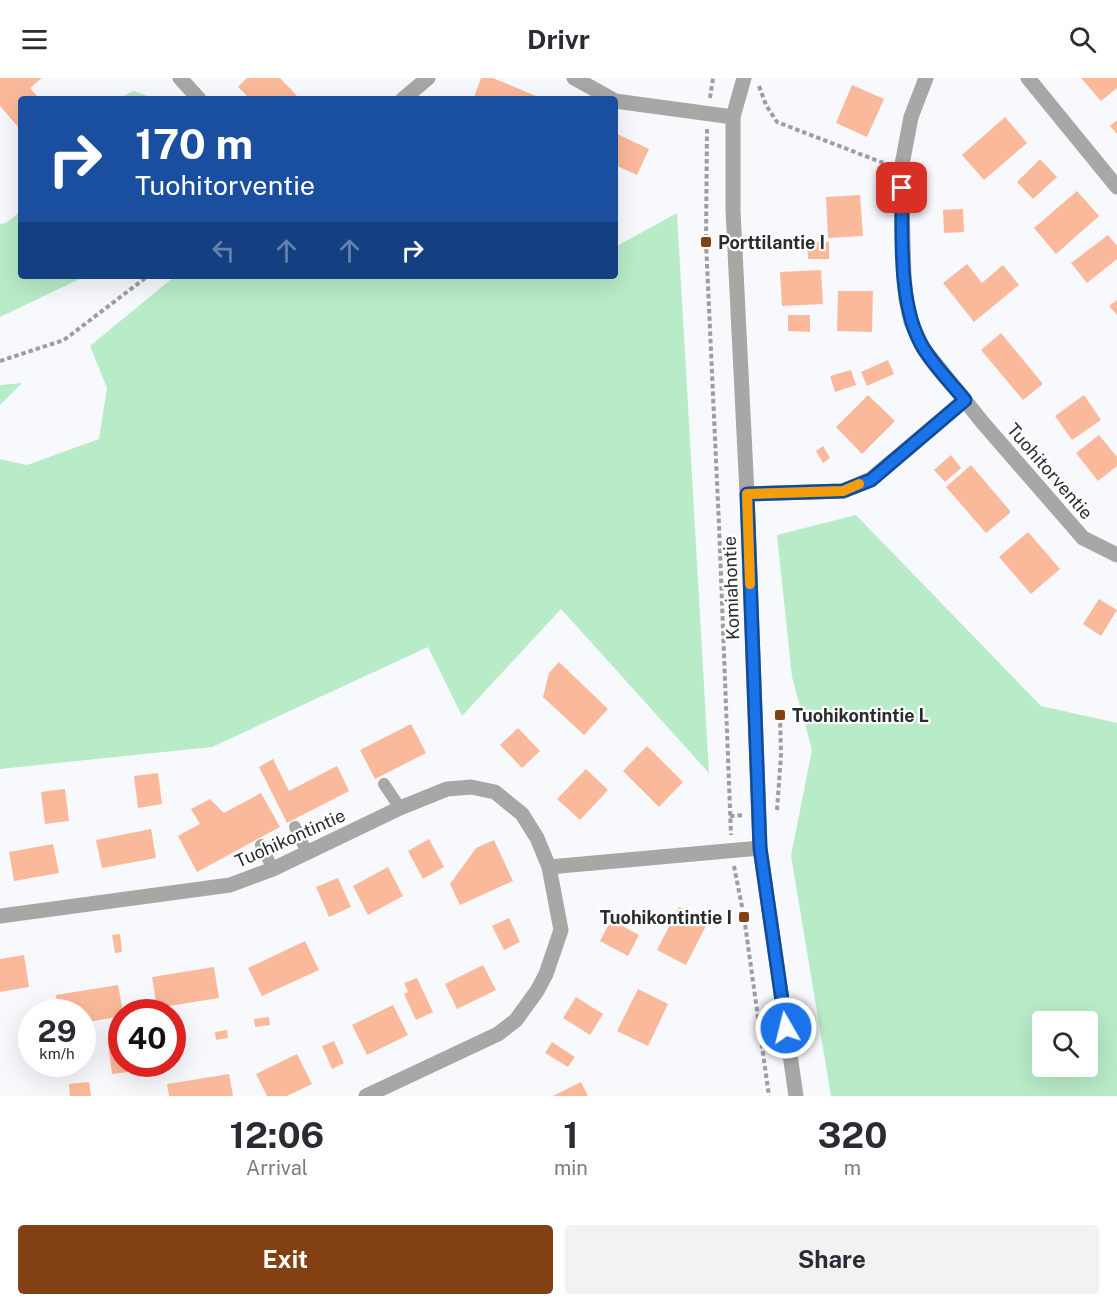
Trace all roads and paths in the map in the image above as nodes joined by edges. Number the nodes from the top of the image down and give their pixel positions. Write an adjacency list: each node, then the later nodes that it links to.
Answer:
1 (180, 78): 8 (street)
2 (428, 78): 9 (street)
3 (574, 78): 10 (street)
4 (713, 78): 12 (path)
5 (926, 78): 14 (street, Tuohitorventie)
6 (1028, 78): 15 (street)
7 (744, 80): 13 (street, Komiahontie); 14 (path)
8 (197, 96)
9 (407, 96)
10 (606, 96)
11 (618, 101): 12 (street)
12 (708, 113): 13 (street); 26 (path)
13 (733, 117): 19 (street, Komiahontie)
14 (901, 170): 18 (street, Tuohitorventie)
15 (1117, 188)
16 (144, 279): 17 (path)
17 (0, 361)
18 (965, 400): 19 (street); 20 (street, Tuohitorventie)
19 (747, 494): 25 (street, Komiahontie)
20 (1117, 555)
21 (384, 784): 22 (lane)
22 (400, 808): 27 (street, Tuohikontintie); 28 (street, Tuohikontintie)
23 (295, 827): 27 (lane)
24 (261, 845): 29 (lane)
25 (760, 848): 26 (street); 33 (street, Komiahontie)
26 (731, 851): 28 (street); 32 (path)
27 (307, 853): 29 (street, Tuohikontintie)
28 (549, 867): 31 (street, Tuohikontintie)
29 (273, 869): 30 (street, Tuohikontintie)
30 (0, 916)
31 (366, 1096)
32 (769, 1096)
33 (796, 1096)

